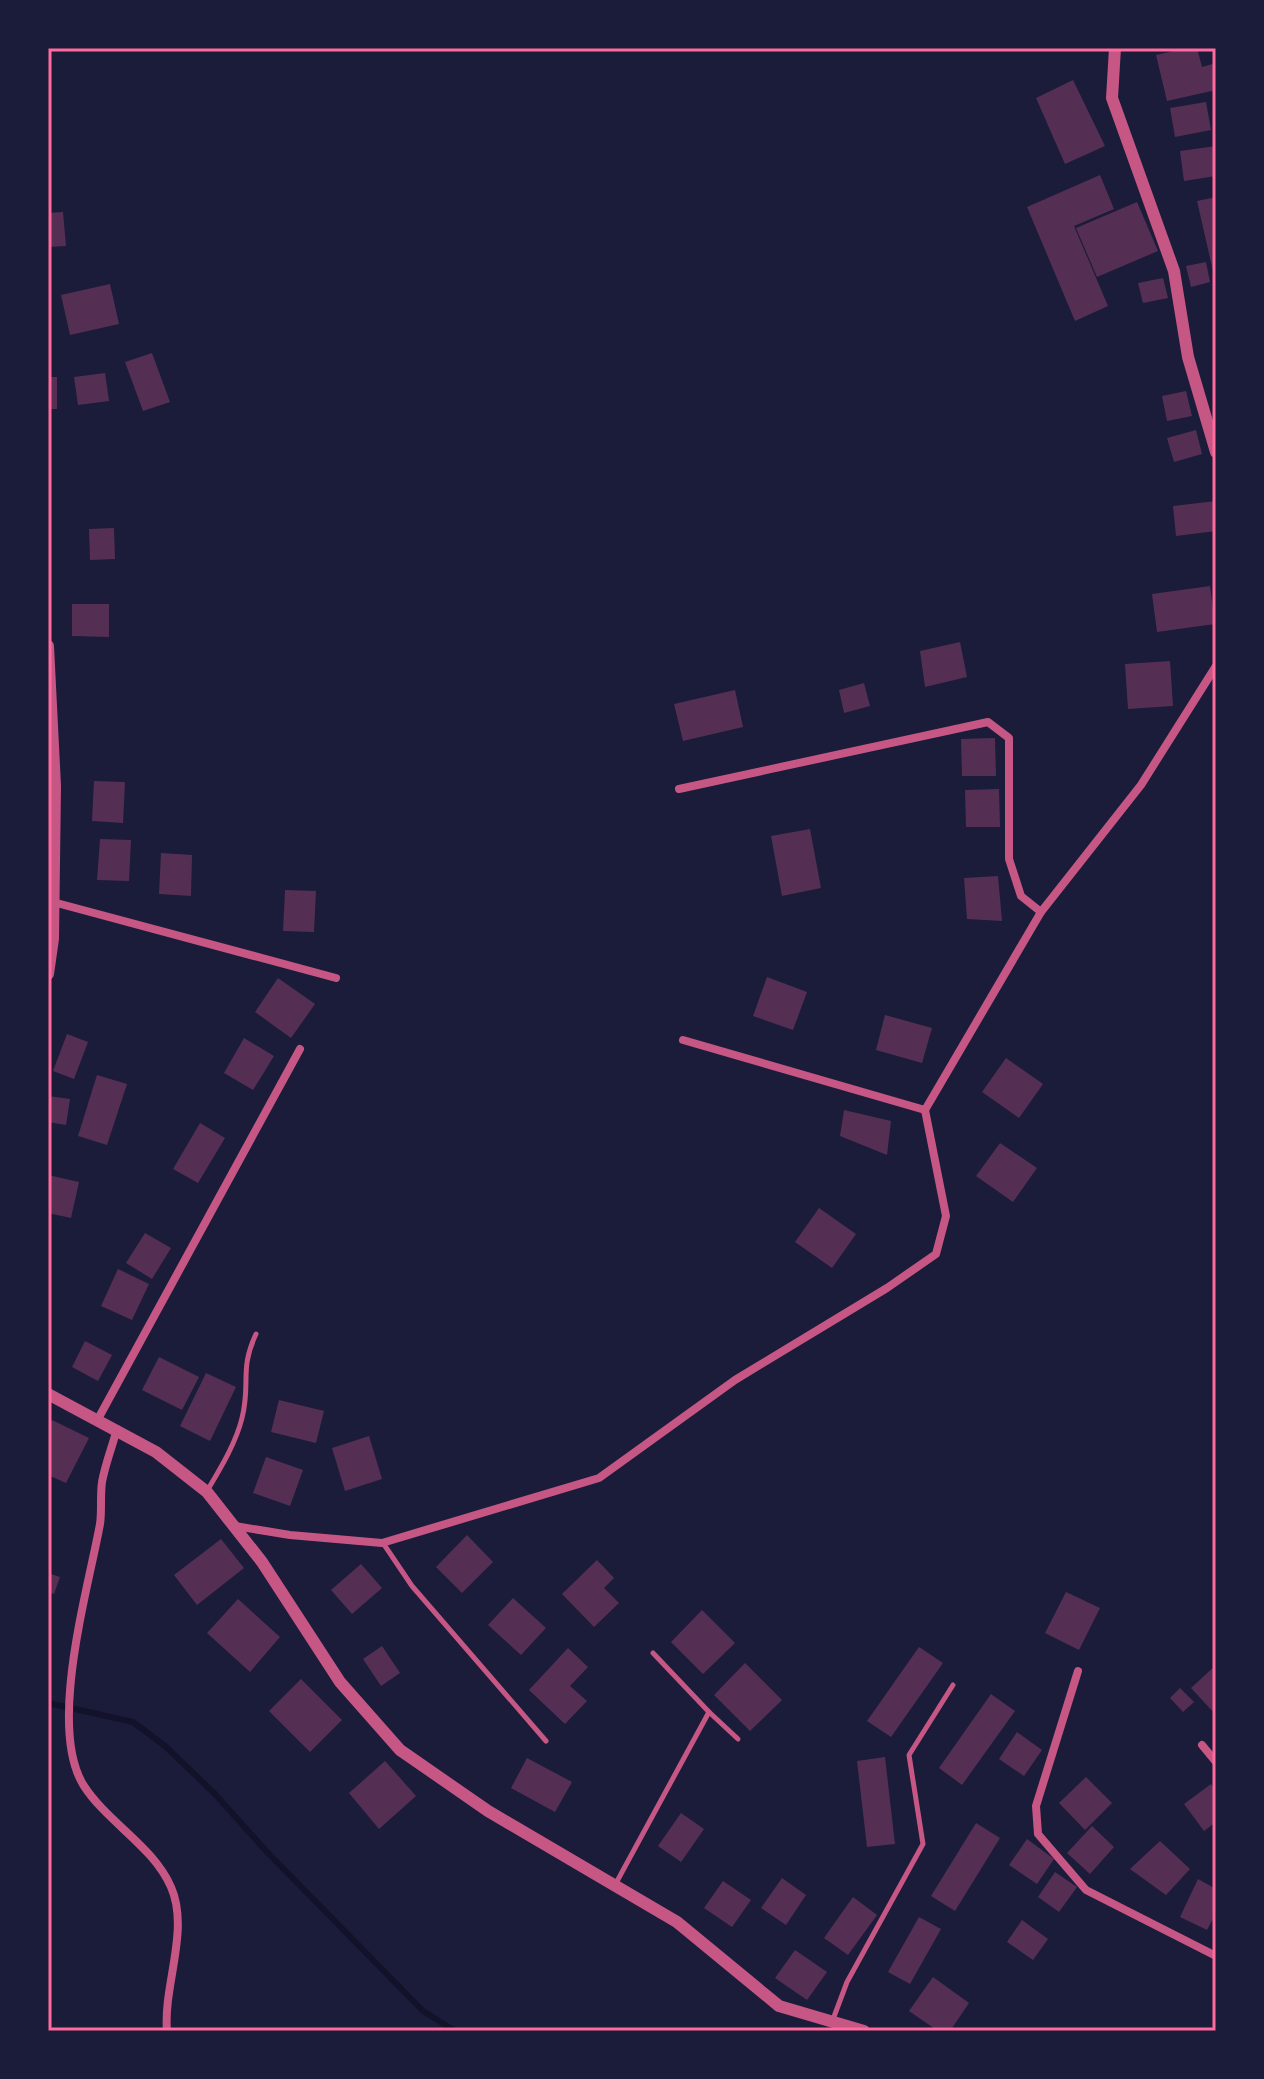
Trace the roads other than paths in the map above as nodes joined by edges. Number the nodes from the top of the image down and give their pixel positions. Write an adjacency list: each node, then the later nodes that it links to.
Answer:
1 (1115, 48): 2 (street)
2 (1216, 452)
3 (48, 646): 6 (street)
4 (1216, 666): 7 (street)
5 (679, 789): 7 (street)
6 (53, 902): 8 (street); 9 (street)
7 (1041, 912): 12 (street)
8 (48, 974)
9 (336, 978)
10 (683, 1040): 12 (street)
11 (300, 1049): 15 (street)
12 (925, 1110): 19 (street)
13 (256, 1334): 17 (lane)
14 (48, 1394): 15 (street)
15 (98, 1419): 16 (street)
16 (117, 1429): 17 (street); 31 (street)
17 (207, 1492): 18 (street)
18 (234, 1526): 19 (street); 28 (street)
19 (382, 1543): 25 (lane)
20 (653, 1653): 23 (lane)
21 (1078, 1671): 29 (street)
22 (953, 1685): 30 (lane)
23 (709, 1712): 24 (lane); 28 (lane)
24 (738, 1739)
25 (546, 1741)
26 (1202, 1745): 27 (street)
27 (1216, 1762)
28 (614, 1885): 30 (street)
29 (1216, 1956)
30 (832, 2023): 32 (street)
31 (167, 2031)
32 (864, 2031)

